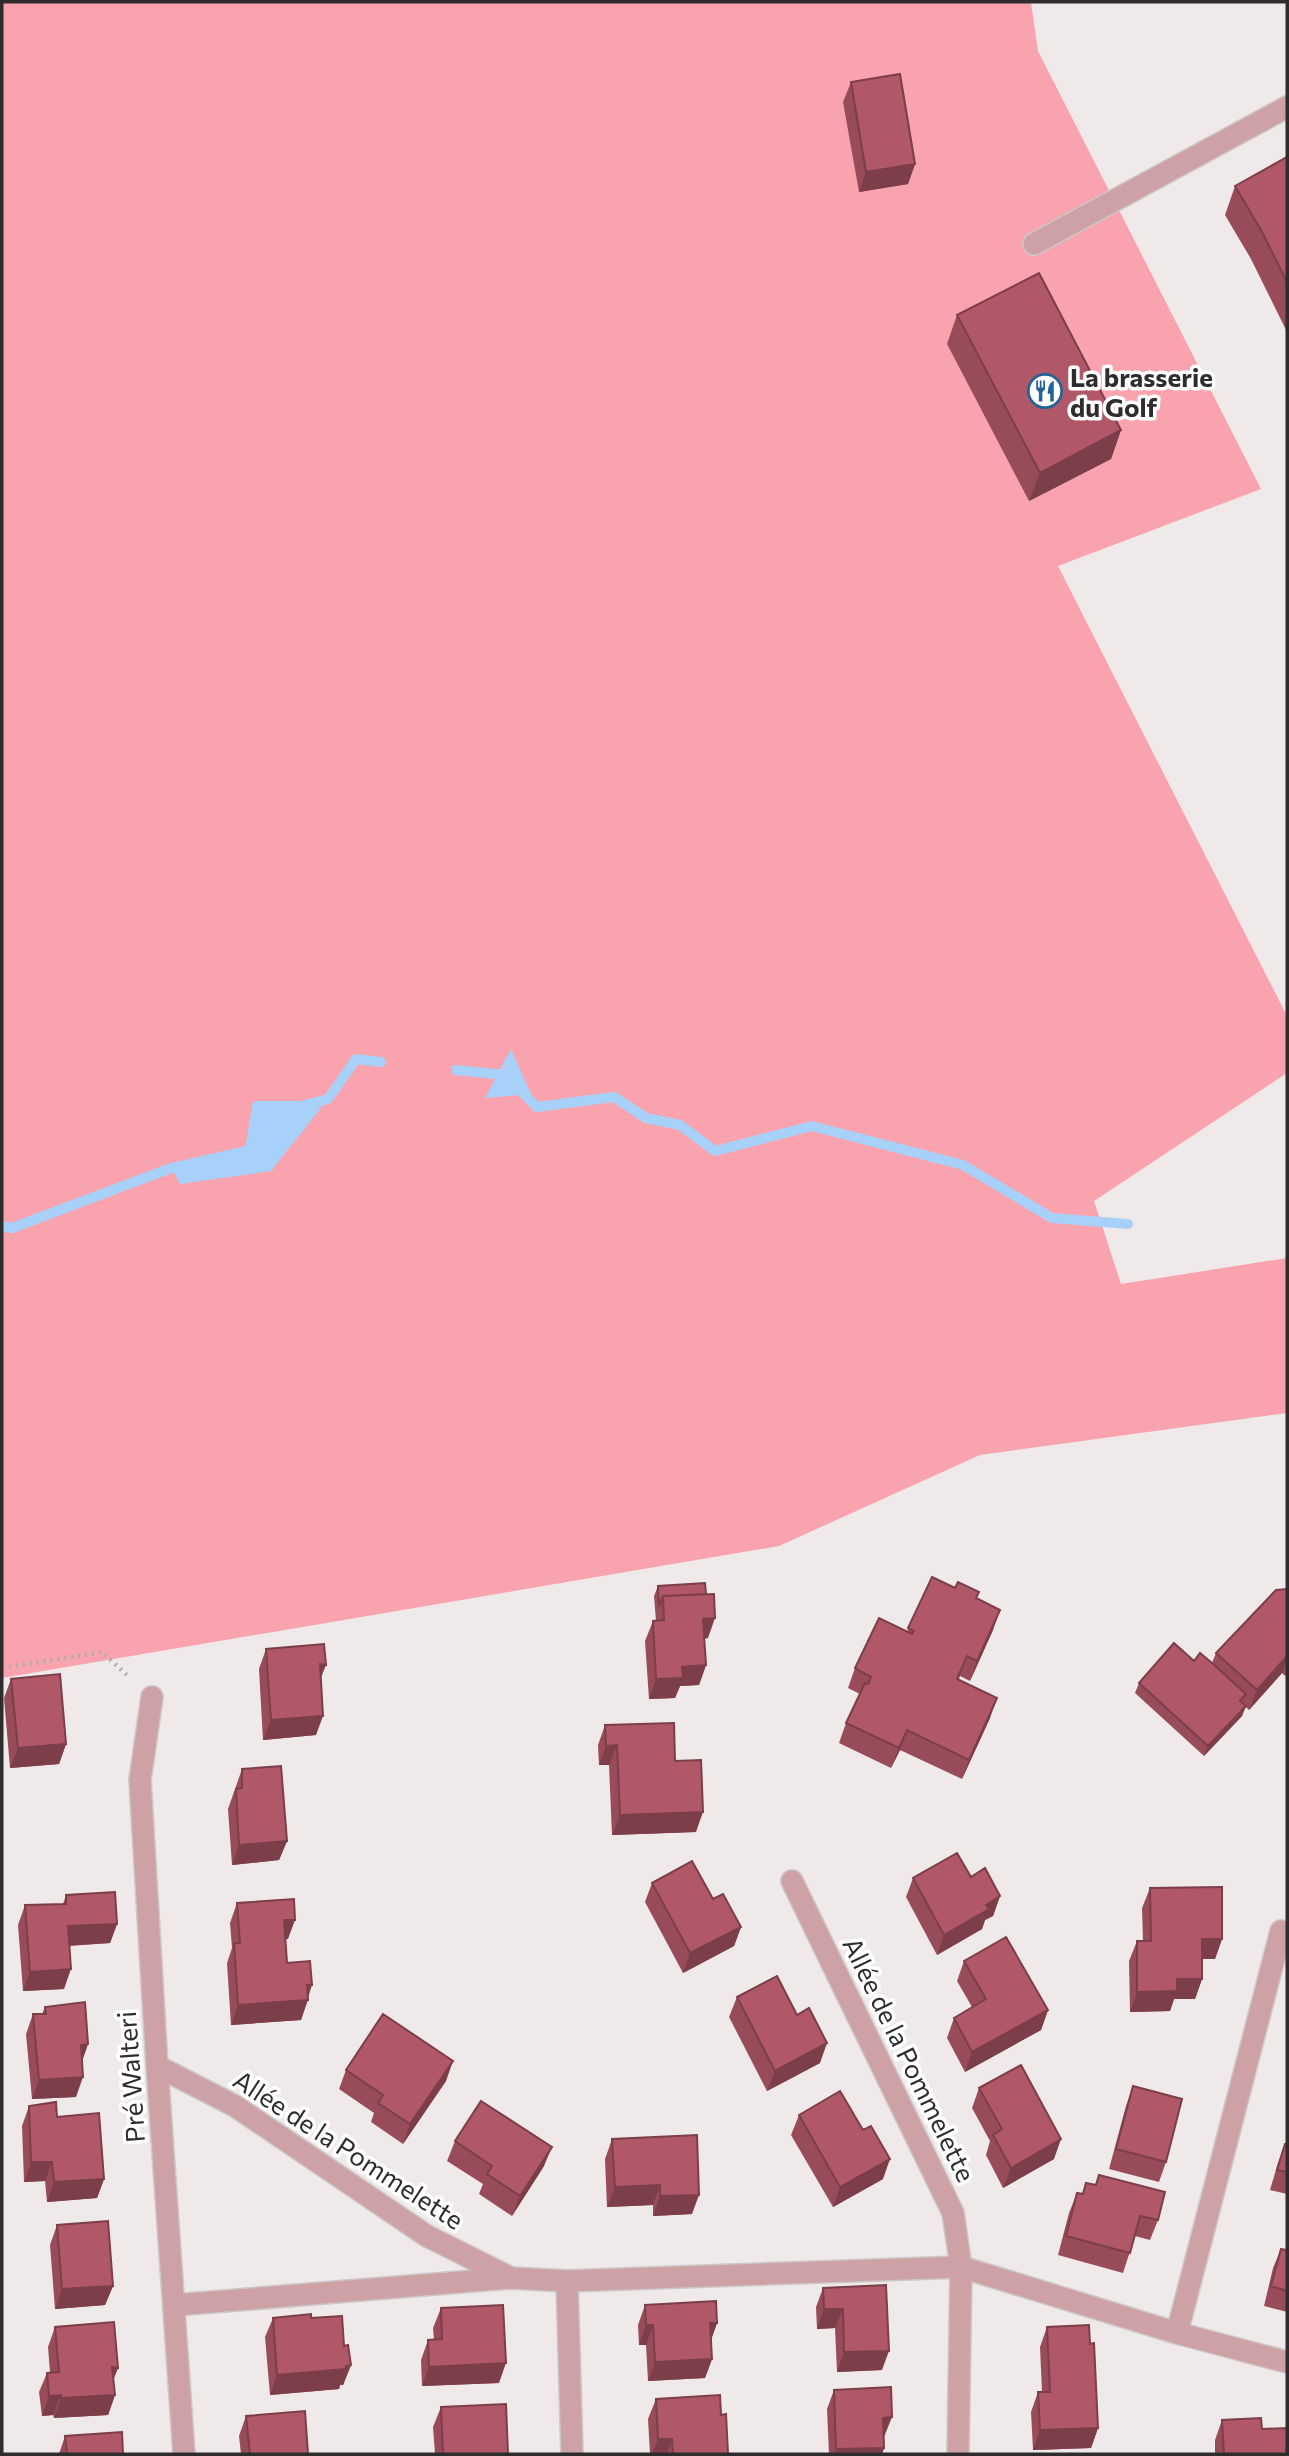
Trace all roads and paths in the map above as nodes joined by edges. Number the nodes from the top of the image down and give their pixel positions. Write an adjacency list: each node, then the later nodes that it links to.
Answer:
1 (1287, 107): 2 (street)
2 (1034, 244)
3 (2, 1668): 4 (path)
4 (152, 1697): 7 (street, Pré Walteri)
5 (792, 1881): 8 (street, Allée de la Pommelette)
6 (1281, 1931): 12 (street)
7 (156, 2066): 9 (street, Allée de la Pommelette); 11 (street, Pré Walteri)
8 (961, 2267): 10 (street, Allée de la Pommelette); 12 (street, Allée de la Pommelette); 16 (street, Allée de la Pommelette)
9 (511, 2278): 10 (street, Allée de la Pommelette); 11 (street, Allée de la Pommelette)
10 (567, 2281): 15 (street)
11 (174, 2305): 14 (street, Pré Walteri)
12 (1177, 2333): 13 (street, Allée de la Pommelette)
13 (1287, 2362)
14 (184, 2454)
15 (572, 2454)
16 (958, 2454)

